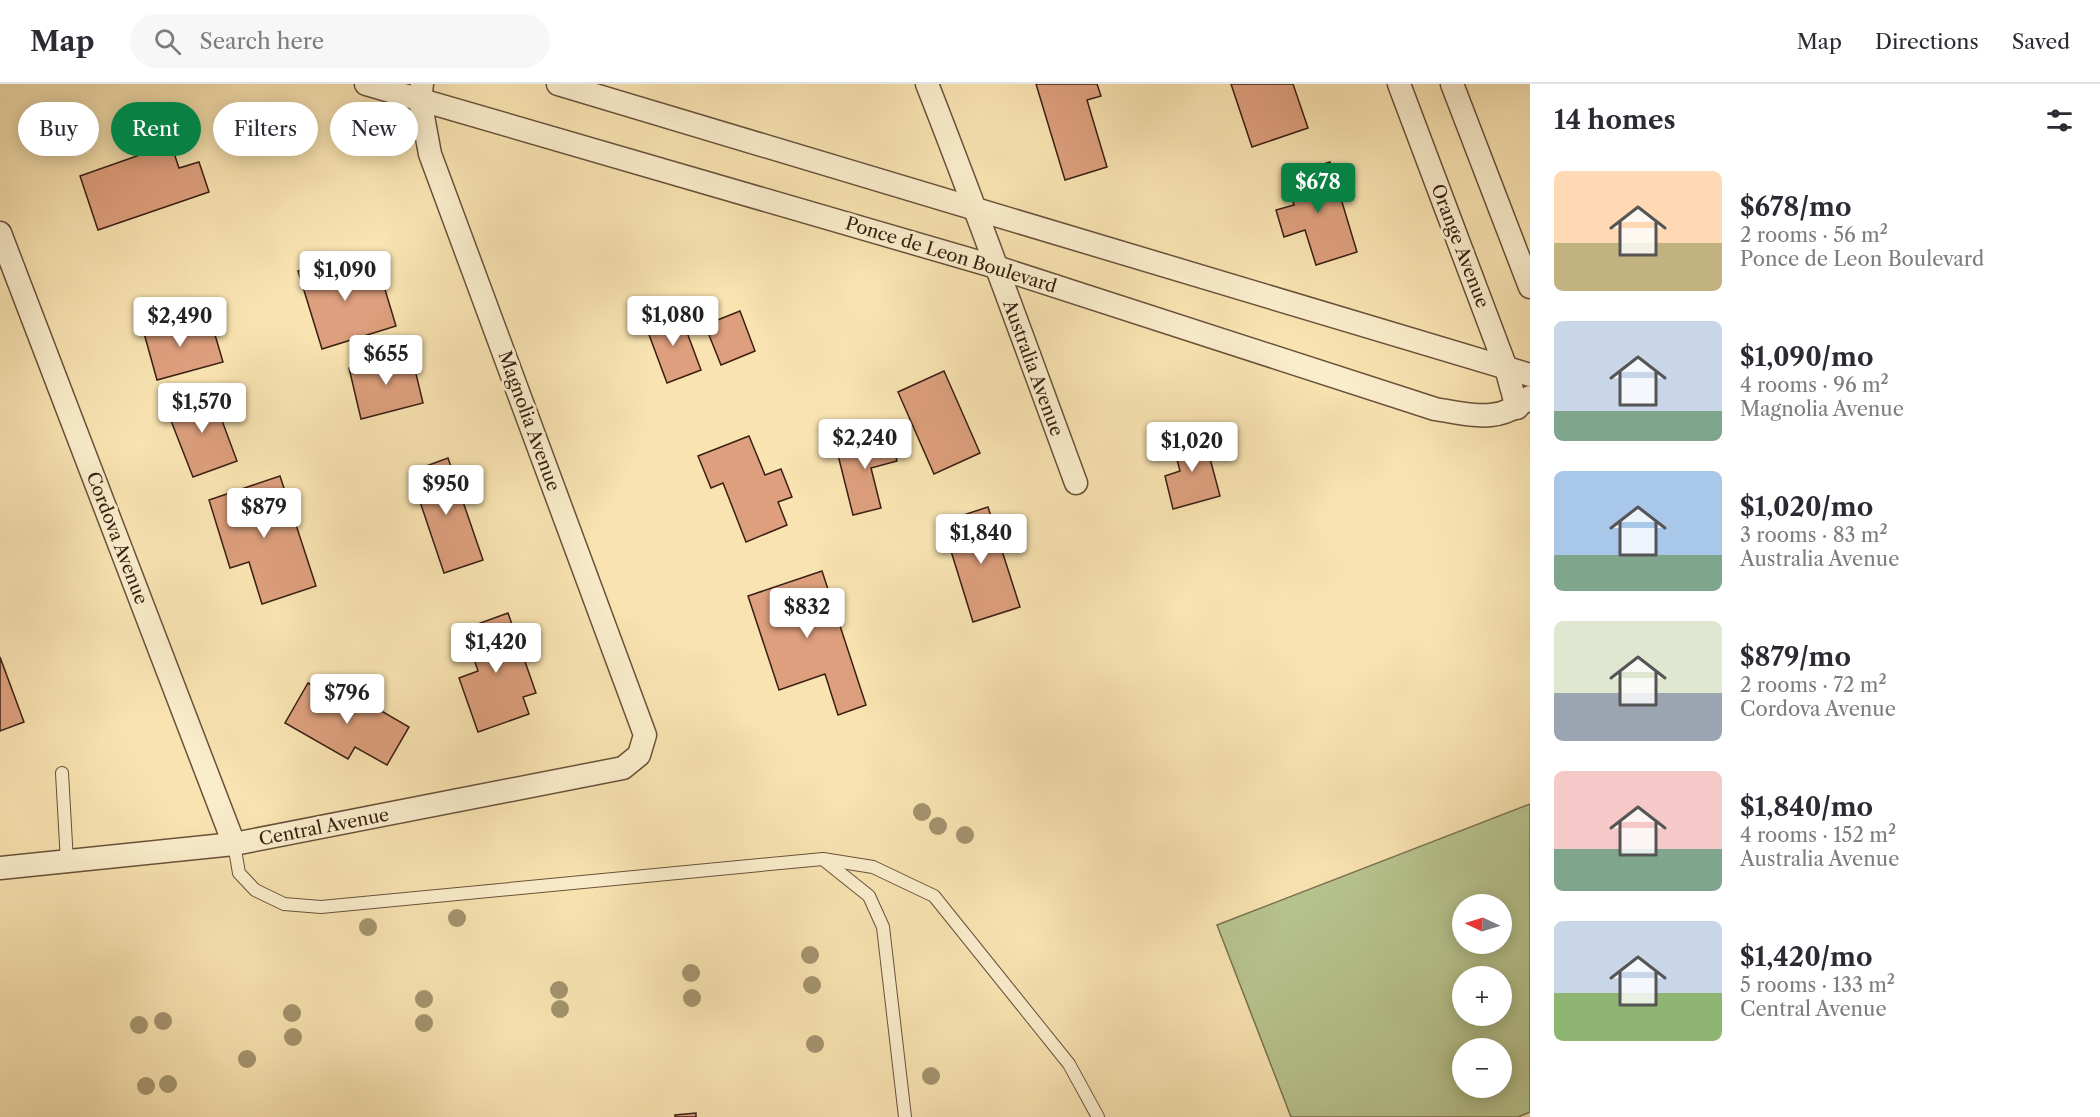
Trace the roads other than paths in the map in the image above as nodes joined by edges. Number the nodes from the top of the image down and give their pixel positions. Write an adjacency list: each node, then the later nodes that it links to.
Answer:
1 (366, 84): 6 (street, Ponce de Leon Boulevard)
2 (558, 84): 7 (street)
3 (927, 84): 7 (street, Australia Avenue)
4 (1399, 84): 11 (street, Orange Avenue)
5 (1452, 84): 10 (street)
6 (421, 92): 9 (street, Ponce de Leon Boulevard); 15 (street, Magnolia Avenue)
7 (975, 208): 9 (street, Australia Avenue); 11 (street)
8 (0, 232): 17 (street, Cordova Avenue)
9 (996, 267): 13 (street, Ponce de Leon Boulevard); 14 (street, Australia Avenue)
10 (1530, 287)
11 (1506, 368): 12 (street); 13 (street, Orange Avenue)
12 (1530, 375)
13 (1523, 403)
14 (1076, 483)
15 (639, 755): 17 (street, Central Avenue)
16 (62, 774): 19 (lane)
17 (234, 844): 18 (lane); 19 (street, Central Avenue)
18 (823, 859): 21 (lane); 22 (lane)
19 (67, 862): 20 (street, Central Avenue)
20 (0, 868)
21 (904, 1117)
22 (1098, 1117)

